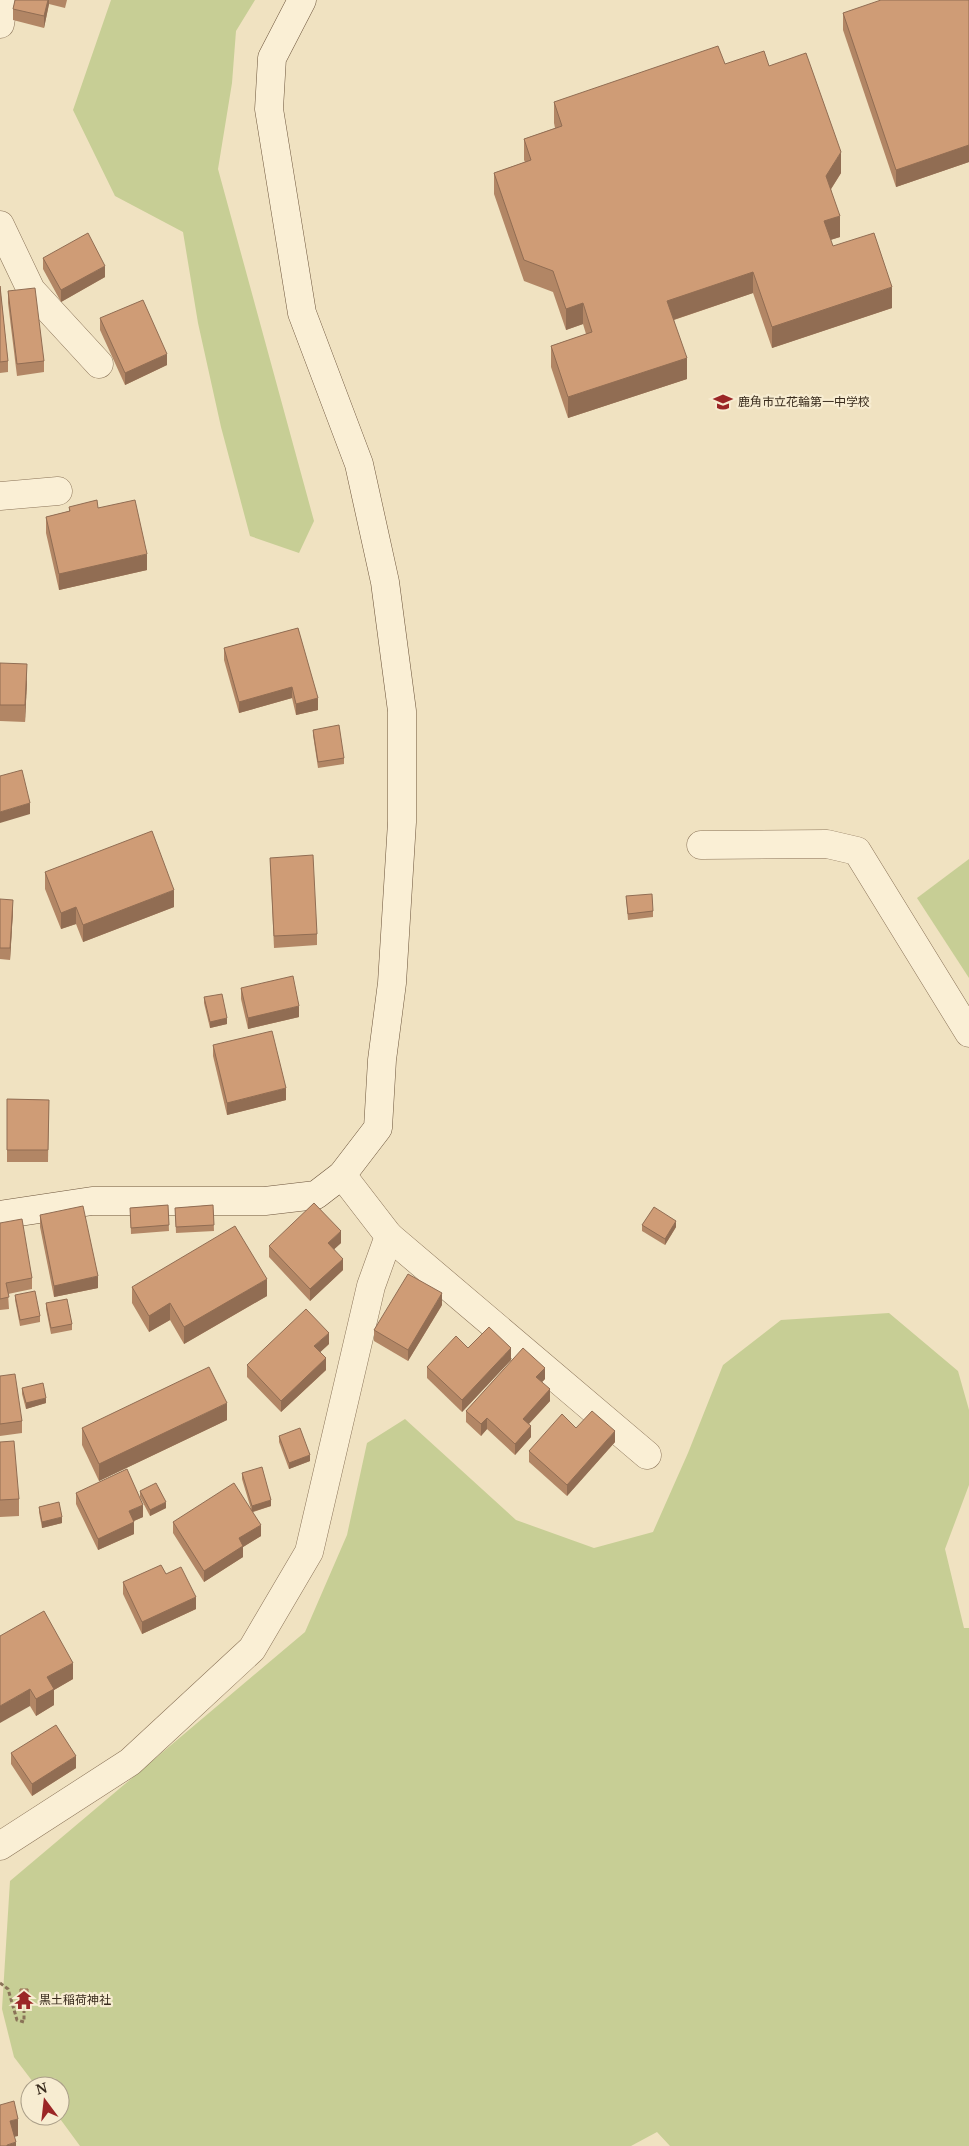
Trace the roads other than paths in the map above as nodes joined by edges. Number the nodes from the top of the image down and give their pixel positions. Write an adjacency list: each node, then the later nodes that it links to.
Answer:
1 (4, 0): 3 (street)
2 (302, 0): 10 (street)
3 (0, 24)
4 (0, 225): 5 (street)
5 (99, 364)
6 (58, 491): 7 (street)
7 (0, 496)
8 (701, 845): 9 (street)
9 (969, 1034)
10 (342, 1175): 11 (street); 12 (street)
11 (0, 1215)
12 (389, 1236): 13 (street); 14 (street)
13 (647, 1455)
14 (0, 1846)

